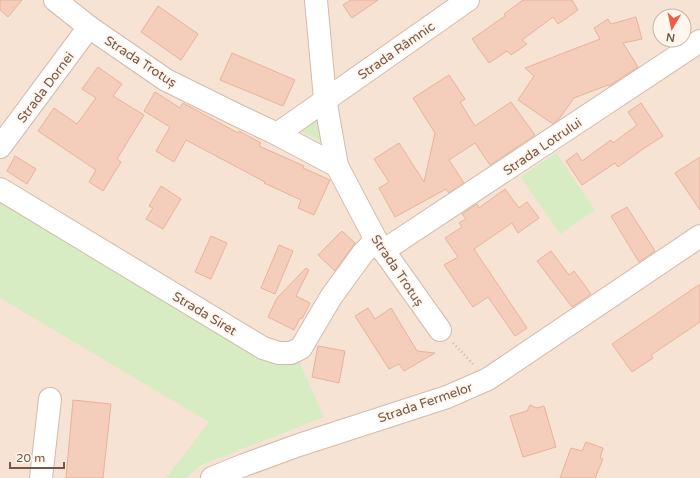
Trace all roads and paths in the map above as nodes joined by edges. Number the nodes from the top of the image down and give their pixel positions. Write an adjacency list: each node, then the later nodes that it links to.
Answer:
1 (55, 0): 4 (street, Strada Trotuș)
2 (316, 0): 6 (street, Strada Trotuș)
3 (468, 0): 6 (street, Strada Râmnic)
4 (90, 27): 7 (street, Strada Trotuș); 8 (street, Strada Dornei)
5 (700, 41): 12 (street, Strada Lotrului)
6 (325, 99): 7 (street); 9 (street, Strada Trotuș)
7 (277, 134): 9 (street, Strada Trotuș)
8 (0, 147)
9 (337, 166): 12 (street, Strada Trotuș)
10 (0, 189): 12 (street, Strada Siret)
11 (700, 236): 14 (street, Strada Fermelor)
12 (380, 245): 13 (street, Strada Trotuș)
13 (440, 330): 14 (path)
14 (488, 379): 17 (street, Strada Fermelor)
15 (50, 399): 16 (street)
16 (41, 478)
17 (212, 478)

